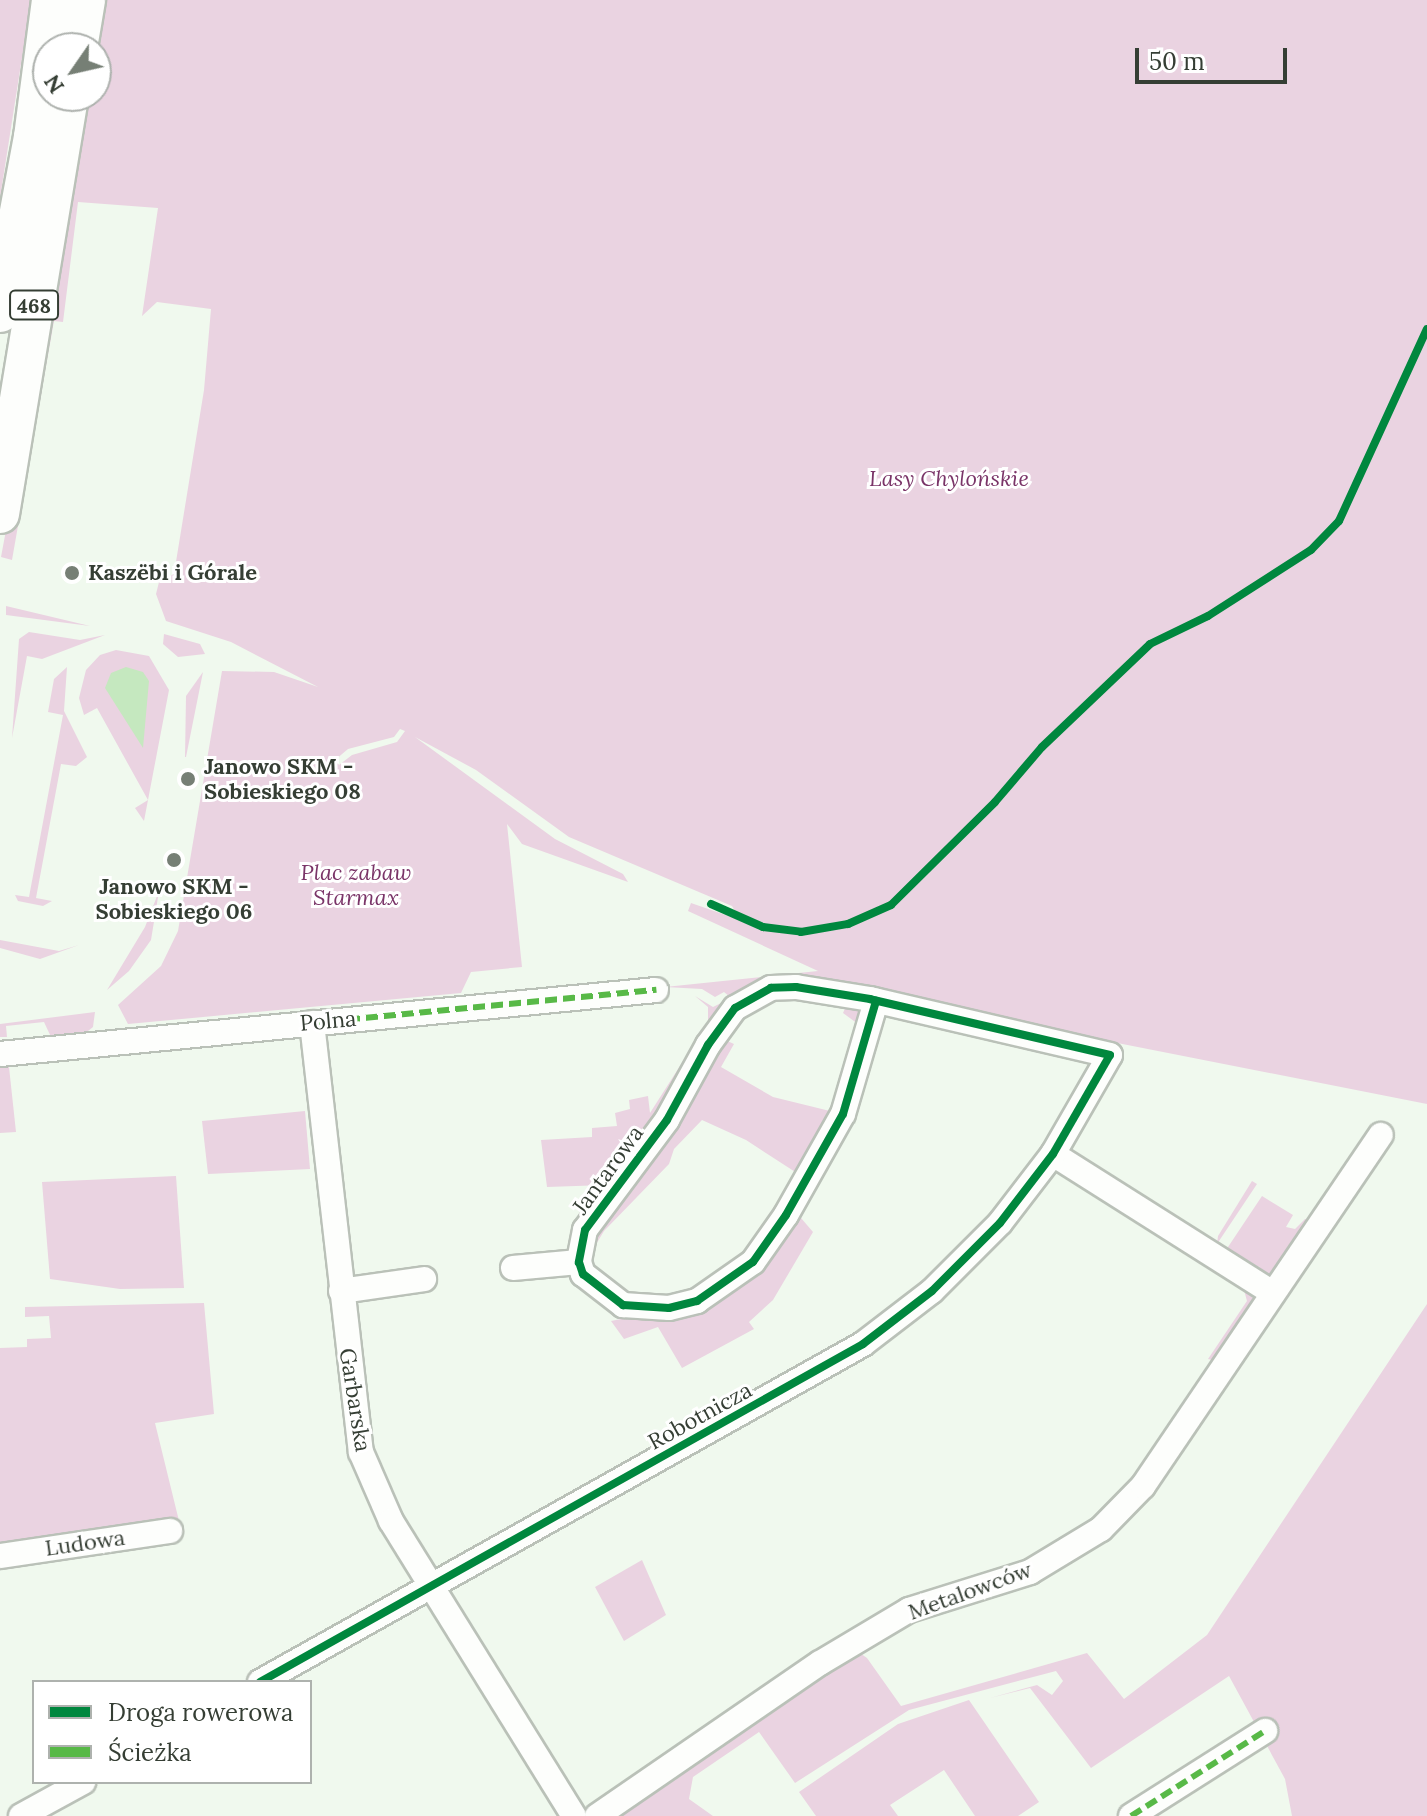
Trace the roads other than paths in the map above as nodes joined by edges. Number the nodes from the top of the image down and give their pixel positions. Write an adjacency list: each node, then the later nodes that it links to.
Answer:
1 (51, 0): 5 (main road, 468)
2 (86, 0): 3 (main road)
3 (81, 32)
4 (66, 112): 6 (main road, 468)
5 (0, 313)
6 (0, 514)
7 (656, 990): 9 (street, Polna)
8 (876, 1001): 11 (street, Jantarowa); 14 (street, Jantarowa); 14 (street)
9 (312, 1023): 10 (street, Polna); 17 (street, Garbarska)
10 (0, 1054)
11 (1110, 1055): 13 (street, Robotnicza)
12 (1381, 1135): 18 (street, Metalowców)
13 (1053, 1154): 18 (street); 21 (street, Robotnicza)
14 (579, 1262): 15 (street)
15 (513, 1268)
16 (424, 1279): 17 (street)
17 (341, 1291): 21 (street, Garbarska)
18 (1271, 1292): 28 (street, Metalowców)
19 (170, 1531): 20 (street, Ludowa)
20 (0, 1556)
21 (430, 1585): 22 (street, Robotnicza); 27 (street, Garbarska)
22 (264, 1680)
23 (1265, 1731): 29 (street)
24 (81, 1784): 25 (street)
25 (59, 1807): 26 (street)
26 (21, 1816)
27 (574, 1816)
28 (597, 1816)
29 (1131, 1816)

